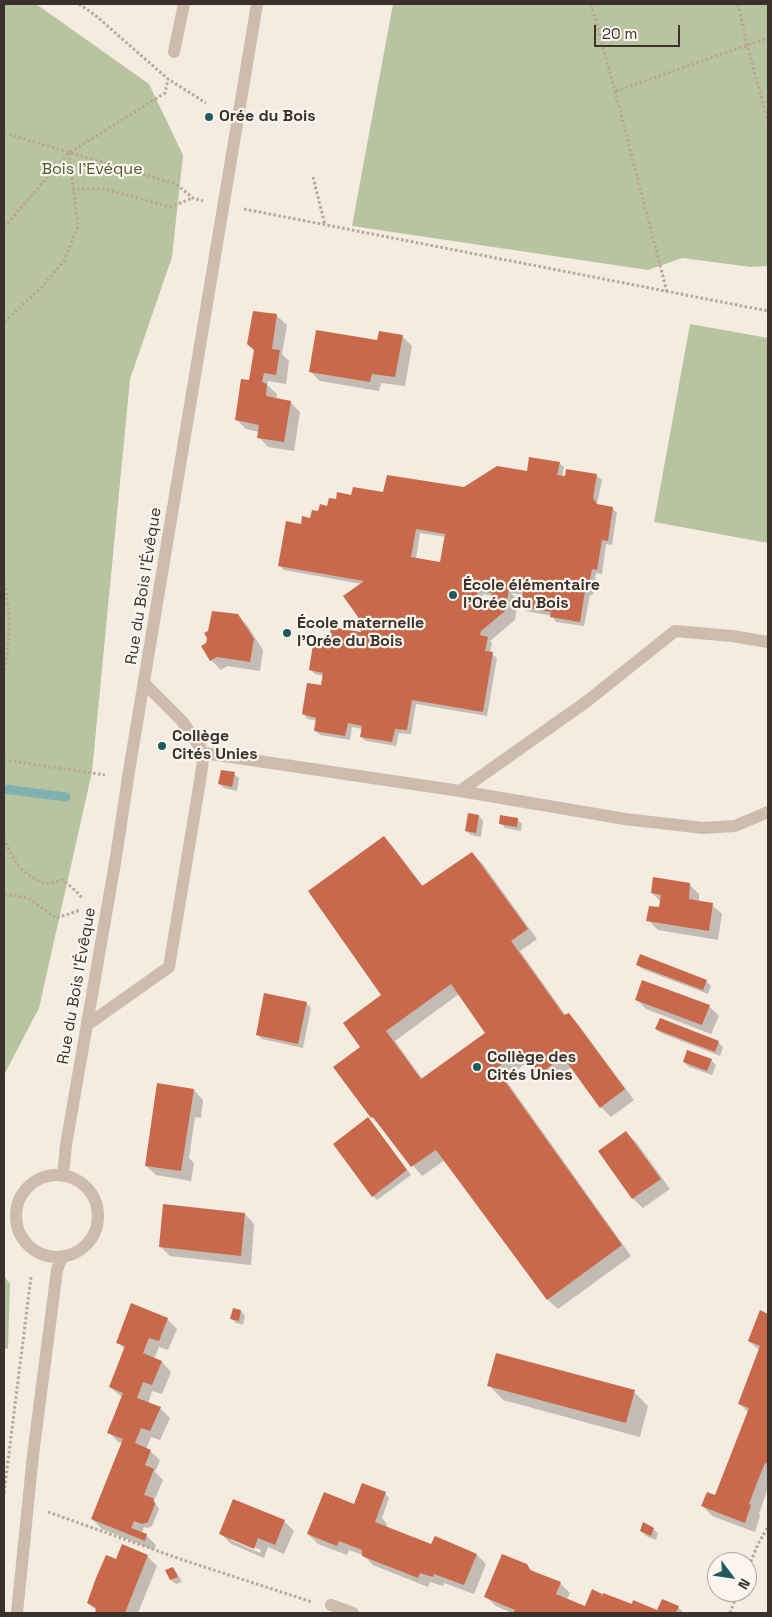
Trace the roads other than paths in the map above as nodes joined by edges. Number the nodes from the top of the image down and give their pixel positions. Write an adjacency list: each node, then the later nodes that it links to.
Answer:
1 (184, 4): 3 (street)
2 (257, 4): 5 (street, Rue du Bois l'Évêque)
3 (174, 52)
4 (768, 642): 7 (street)
5 (144, 683): 6 (street); 9 (street, Rue du Bois l'Évêque)
6 (204, 753): 7 (street); 9 (street)
7 (460, 791): 8 (street)
8 (768, 812)
9 (87, 1025): 10 (street, Rue du Bois l'Évêque)
10 (63, 1174): 11 (street); 11 (street)
11 (62, 1257): 13 (street)
12 (331, 1605): 14 (street)
13 (17, 1613)
14 (353, 1613)

